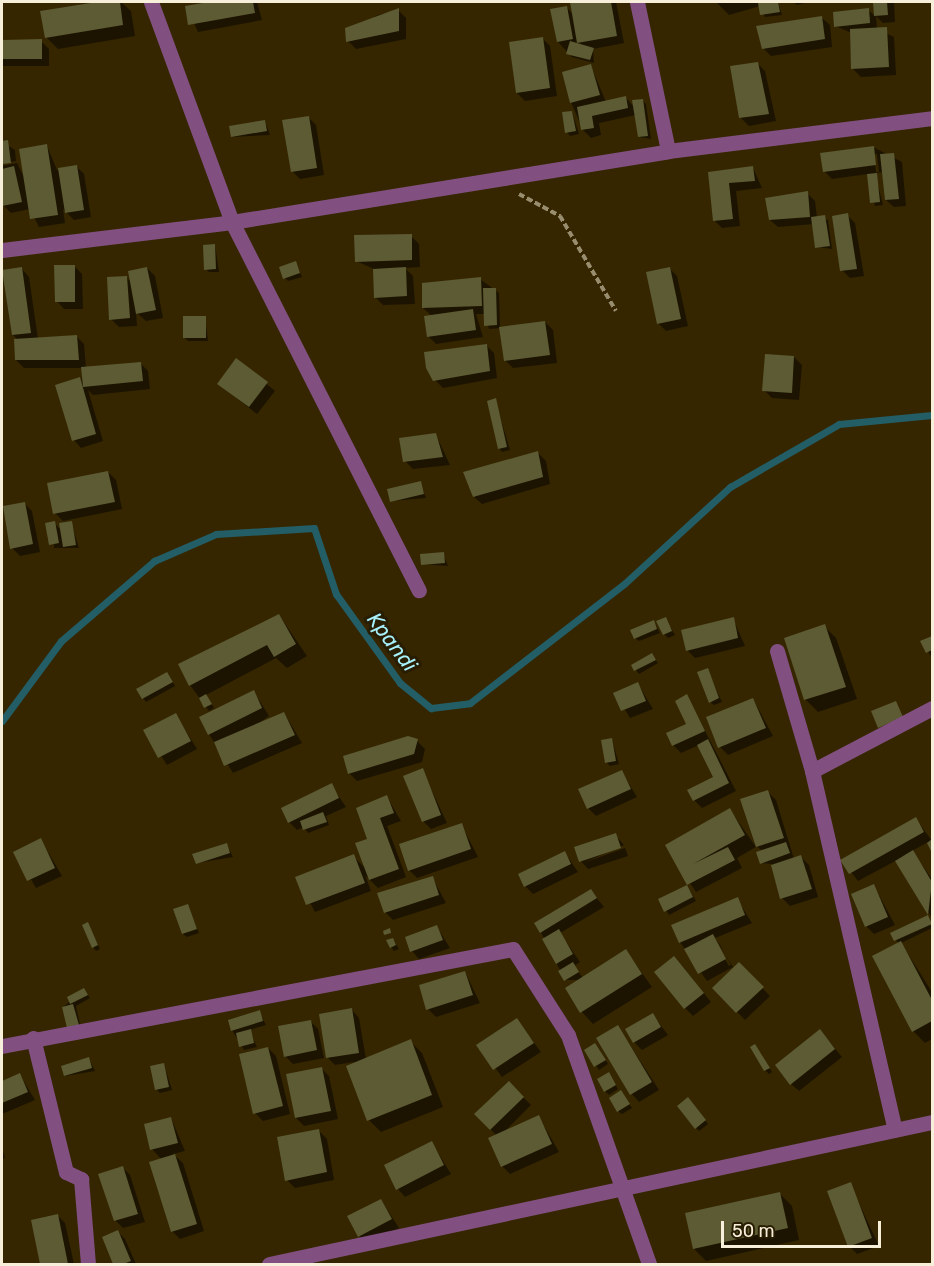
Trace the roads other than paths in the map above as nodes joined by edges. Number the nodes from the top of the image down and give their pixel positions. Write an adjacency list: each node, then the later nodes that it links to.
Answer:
1 (151, 2): 5 (street)
2 (637, 2): 4 (street)
3 (933, 117): 4 (street)
4 (668, 151): 5 (street)
5 (231, 222): 6 (street); 7 (street)
6 (2, 250)
7 (419, 590)
8 (777, 651): 10 (street)
9 (933, 708): 10 (street)
10 (812, 771): 14 (street)
11 (33, 1038): 12 (street); 15 (street); 16 (street)
12 (2, 1046)
13 (933, 1122): 14 (street)
14 (895, 1130): 15 (street)
15 (622, 1187): 17 (street); 18 (street)
16 (88, 1264)
17 (269, 1264)
18 (649, 1264)

